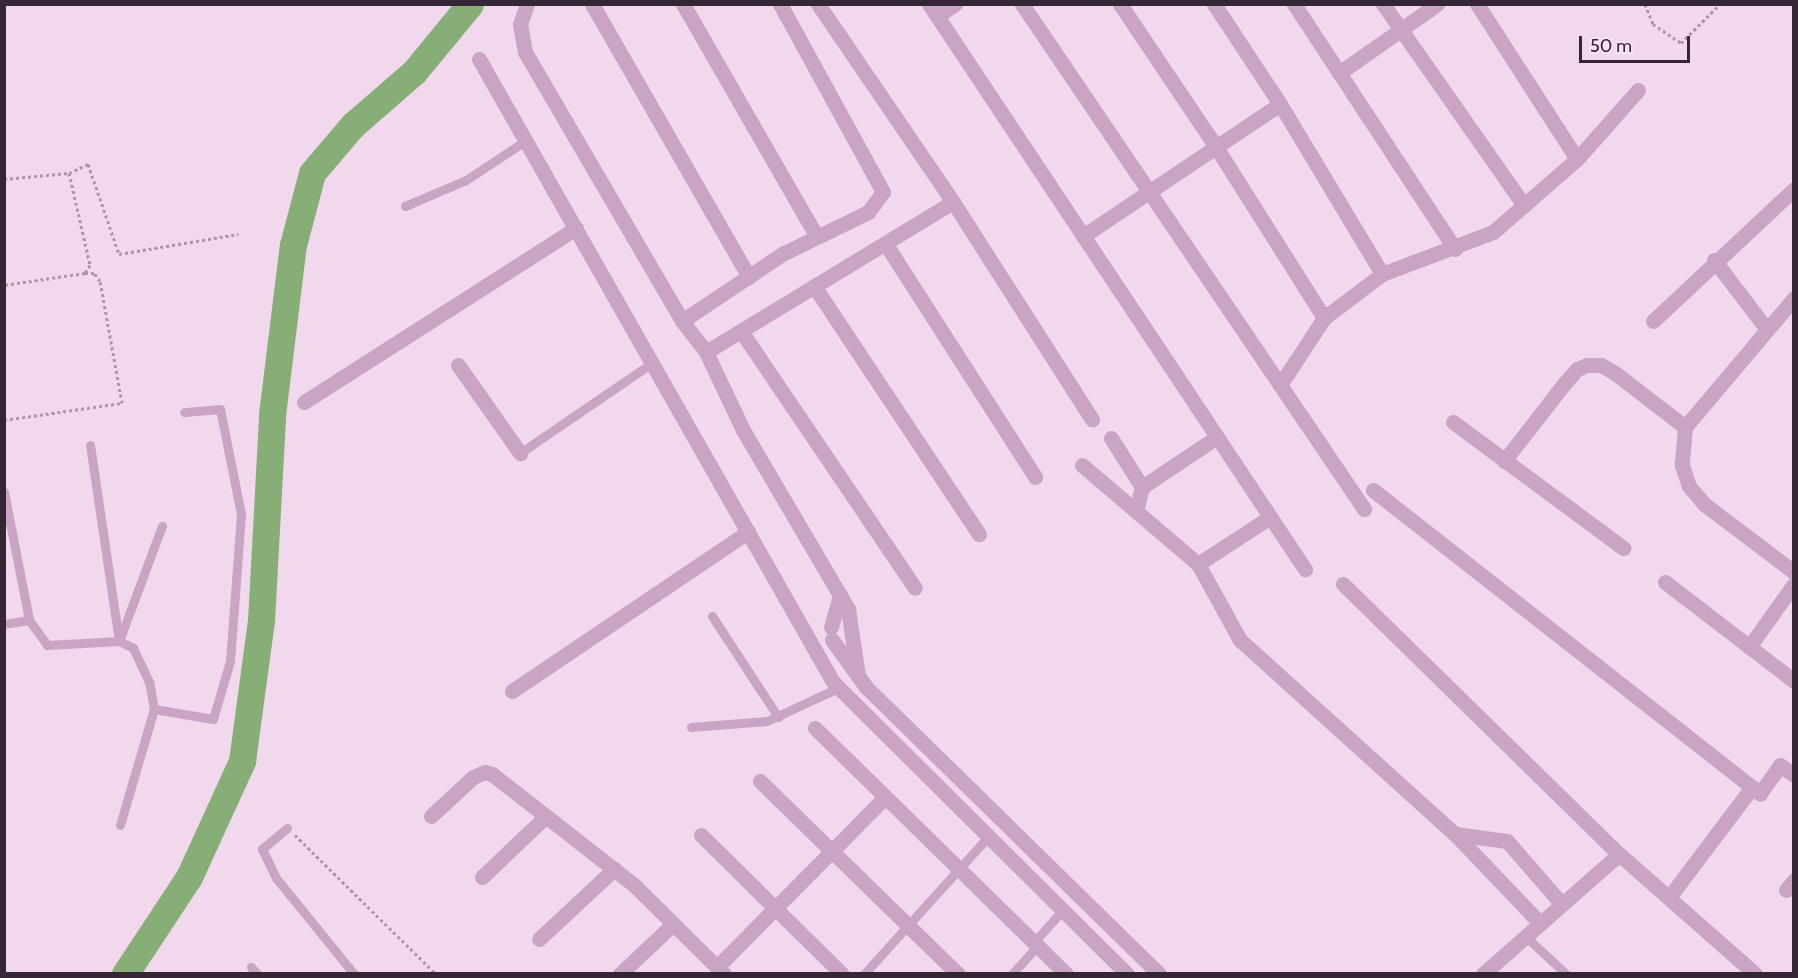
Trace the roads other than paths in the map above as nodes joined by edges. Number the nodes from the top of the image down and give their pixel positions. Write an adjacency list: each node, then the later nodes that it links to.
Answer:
1 (527, 4): 39 (street)
2 (592, 4): 35 (street)
3 (683, 4): 29 (street)
4 (780, 4): 29 (street)
5 (818, 4): 25 (street)
6 (955, 4): 14 (street)
7 (1022, 4): 24 (street)
8 (1120, 4): 21 (street)
9 (1214, 4): 19 (street)
10 (1294, 4): 17 (street)
11 (1383, 4): 15 (street)
12 (1437, 4): 15 (street)
13 (1477, 4): 22 (street)
14 (933, 10): 30 (street)
15 (1401, 30): 17 (street); 26 (street)
16 (479, 59): 20 (street)
17 (1339, 73): 32 (street)
18 (1638, 90): 22 (street)
19 (1280, 104): 21 (street); 34 (street)
20 (525, 141): 27 (lane); 28 (street)
21 (1216, 147): 24 (street); 38 (street)
22 (1577, 159): 26 (street)
23 (1794, 189): 33 (street)
24 (1148, 192): 30 (street); 46 (street)
25 (953, 202): 31 (street); 49 (street)
26 (1524, 205): 32 (street)
27 (405, 206)
28 (576, 228): 44 (street); 47 (street)
29 (816, 235): 35 (street)
30 (1083, 236): 52 (street)
31 (885, 243): 36 (street); 58 (street)
32 (1455, 249): 34 (street)
33 (1714, 260): 40 (street); 41 (street)
34 (1382, 274): 38 (street)
35 (749, 278): 39 (street)
36 (814, 286): 42 (street); 67 (street)
37 (1794, 298): 41 (street)
38 (1324, 318): 46 (street)
39 (682, 321): 43 (street)
40 (1653, 321)
41 (1765, 327): 51 (street)
42 (741, 331): 43 (street); 75 (street)
43 (706, 352): 76 (street)
44 (652, 363): 55 (lane); 66 (street)
45 (458, 365): 55 (street)
46 (1280, 386): 62 (street)
47 (304, 402)
48 (184, 412): 86 (lane)
49 (1092, 419)
50 (1453, 422): 56 (street)
51 (1685, 427): 56 (street); 71 (street)
52 (1217, 437): 59 (street); 64 (street)
53 (1111, 438): 59 (street)
54 (90, 445): 80 (lane)
55 (520, 453)
56 (1504, 461): 68 (street)
57 (1082, 465): 63 (street)
58 (1035, 477)
59 (1142, 487): 63 (street)
60 (1372, 490): 92 (street)
61 (4, 492): 78 (lane)
62 (1364, 509)
63 (1136, 511): 69 (street)
64 (1270, 517): 69 (street); 70 (street)
65 (162, 526): 80 (lane)
66 (748, 532): 84 (street); 85 (street)
67 (979, 534)
68 (1623, 548)
69 (1198, 564): 98 (street)
70 (1305, 569)
71 (1794, 572)
72 (1665, 582): 81 (street)
73 (1342, 584): 102 (street)
74 (1794, 584): 81 (street)
75 (915, 588)
76 (840, 595): 82 (street); 82 (street)
77 (712, 616): 87 (lane)
78 (29, 620): 79 (lane); 80 (lane)
79 (4, 624)
80 (119, 641): 86 (lane)
81 (1749, 647): 83 (street)
82 (858, 676): 126 (street)
83 (1794, 681)
84 (838, 688): 87 (lane); 100 (street)
85 (512, 691)
86 (154, 709): 96 (lane)
87 (778, 717): 88 (lane)
88 (691, 728)
89 (815, 728): 93 (street)
90 (1794, 775): 92 (street)
91 (760, 781): 101 (street)
92 (1752, 787): 106 (street)
93 (884, 798): 101 (street); 104 (street)
94 (431, 816): 95 (street)
95 (546, 816): 103 (street); 105 (street)
96 (120, 825)
97 (287, 828): 118 (lane)
98 (1455, 834): 107 (street); 110 (street)
99 (701, 835): 108 (street)
100 (987, 838): 104 (lane); 109 (street)
101 (831, 853): 108 (street); 112 (street)
102 (1619, 854): 106 (street); 107 (street)
103 (614, 869): 111 (street); 114 (street)
104 (960, 871): 112 (lane); 115 (street)
105 (482, 877)
106 (1670, 896): 117 (street)
107 (1560, 902): 110 (street)
108 (775, 909): 116 (street); 120 (street)
109 (1062, 911): 115 (lane); 125 (street)
110 (1539, 922): 113 (street)
111 (673, 924): 116 (street); 119 (street)
112 (908, 925): 121 (lane); 122 (street)
113 (1524, 935): 127 (street); 128 (lane)
114 (539, 939)
115 (1035, 944): 123 (lane); 124 (street)
116 (720, 970)
117 (1751, 972)
118 (354, 974)
119 (620, 974)
120 (842, 974)
121 (864, 974)
122 (958, 974)
123 (1012, 974)
124 (1066, 974)
125 (1127, 974)
126 (1159, 974)
127 (1483, 974)
128 (1566, 974)

